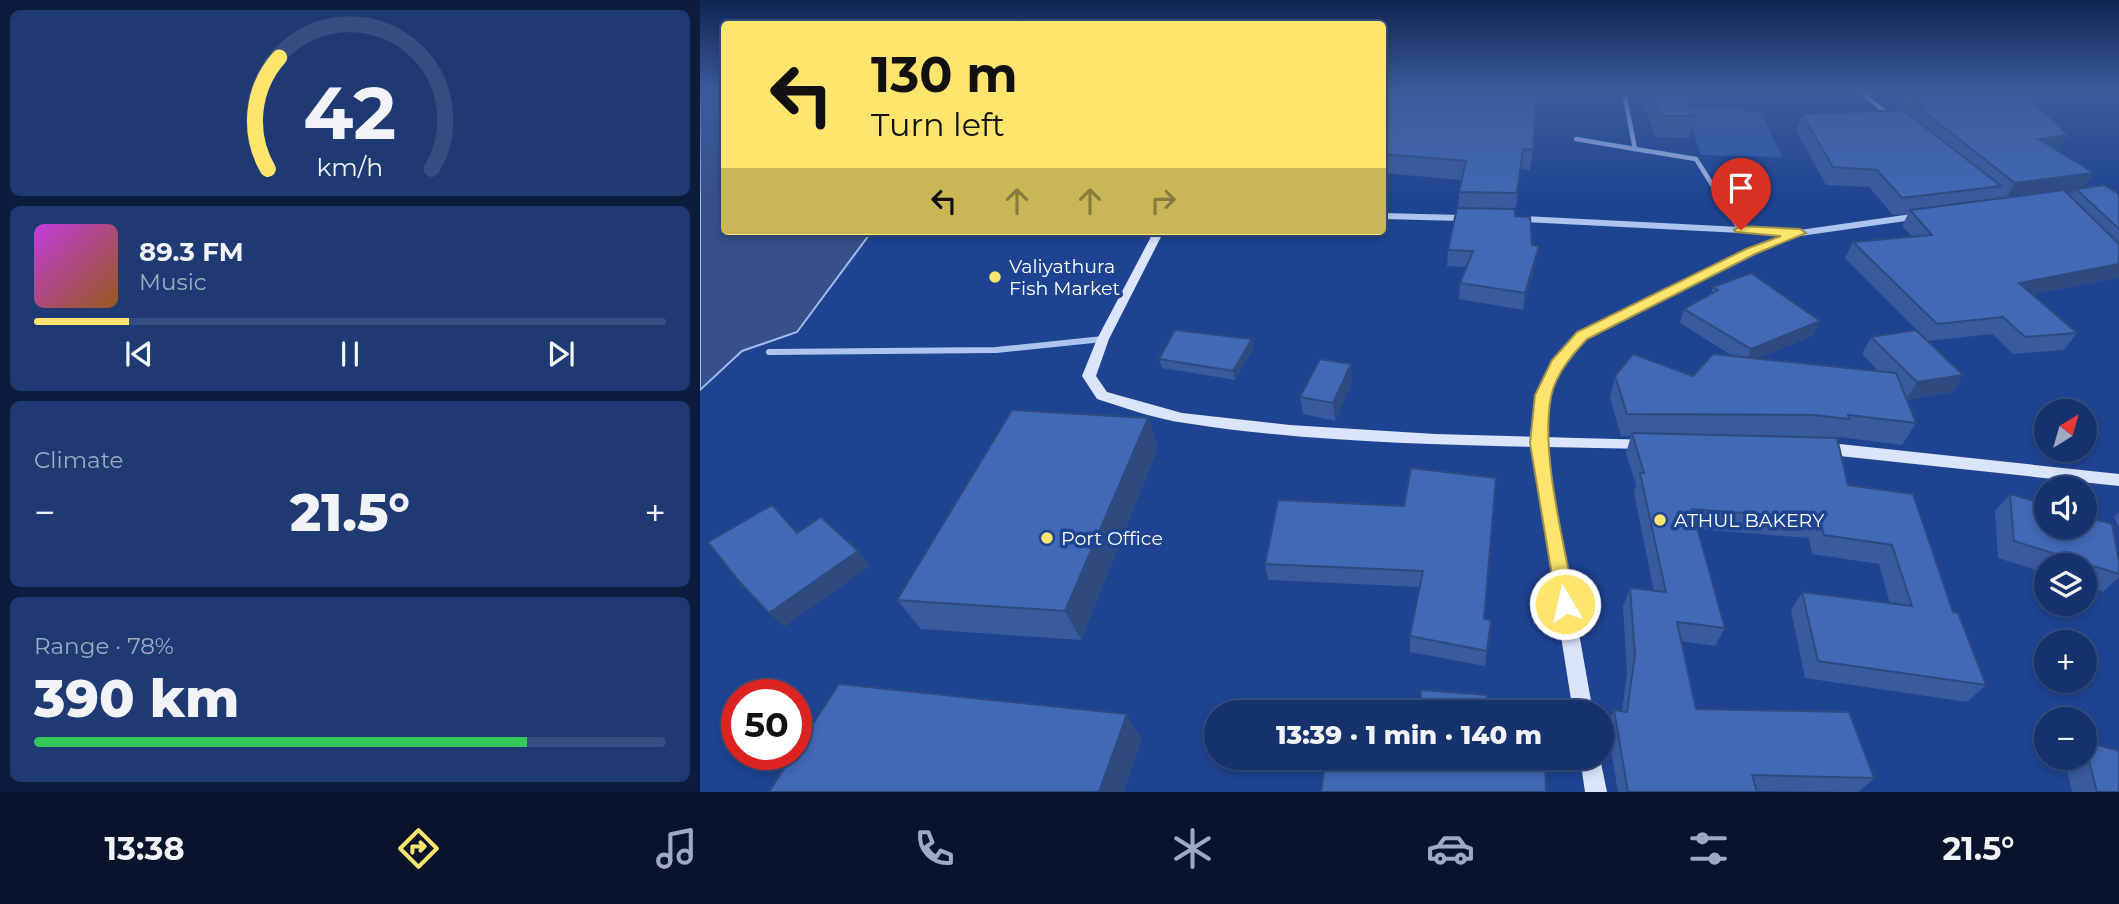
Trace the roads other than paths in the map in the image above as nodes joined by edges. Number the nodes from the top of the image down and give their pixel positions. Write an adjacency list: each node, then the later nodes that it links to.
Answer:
1 (1631, 129): 3 (street)
2 (1576, 139): 3 (street)
3 (1635, 149): 8 (street)
4 (1386, 216): 6 (street)
5 (1920, 216): 9 (street)
6 (1476, 218)
7 (1517, 219): 8 (street)
8 (1741, 230): 9 (street)
9 (1800, 233): 13 (street)
10 (1157, 235): 11 (main road)
11 (1102, 339): 12 (street); 13 (main road)
12 (769, 352)
13 (1538, 443): 14 (main road); 17 (main road)
14 (1664, 444)
15 (1802, 446): 16 (main road)
16 (2119, 480)
17 (1581, 700)
18 (1592, 770): 19 (main road)
19 (1596, 792)

